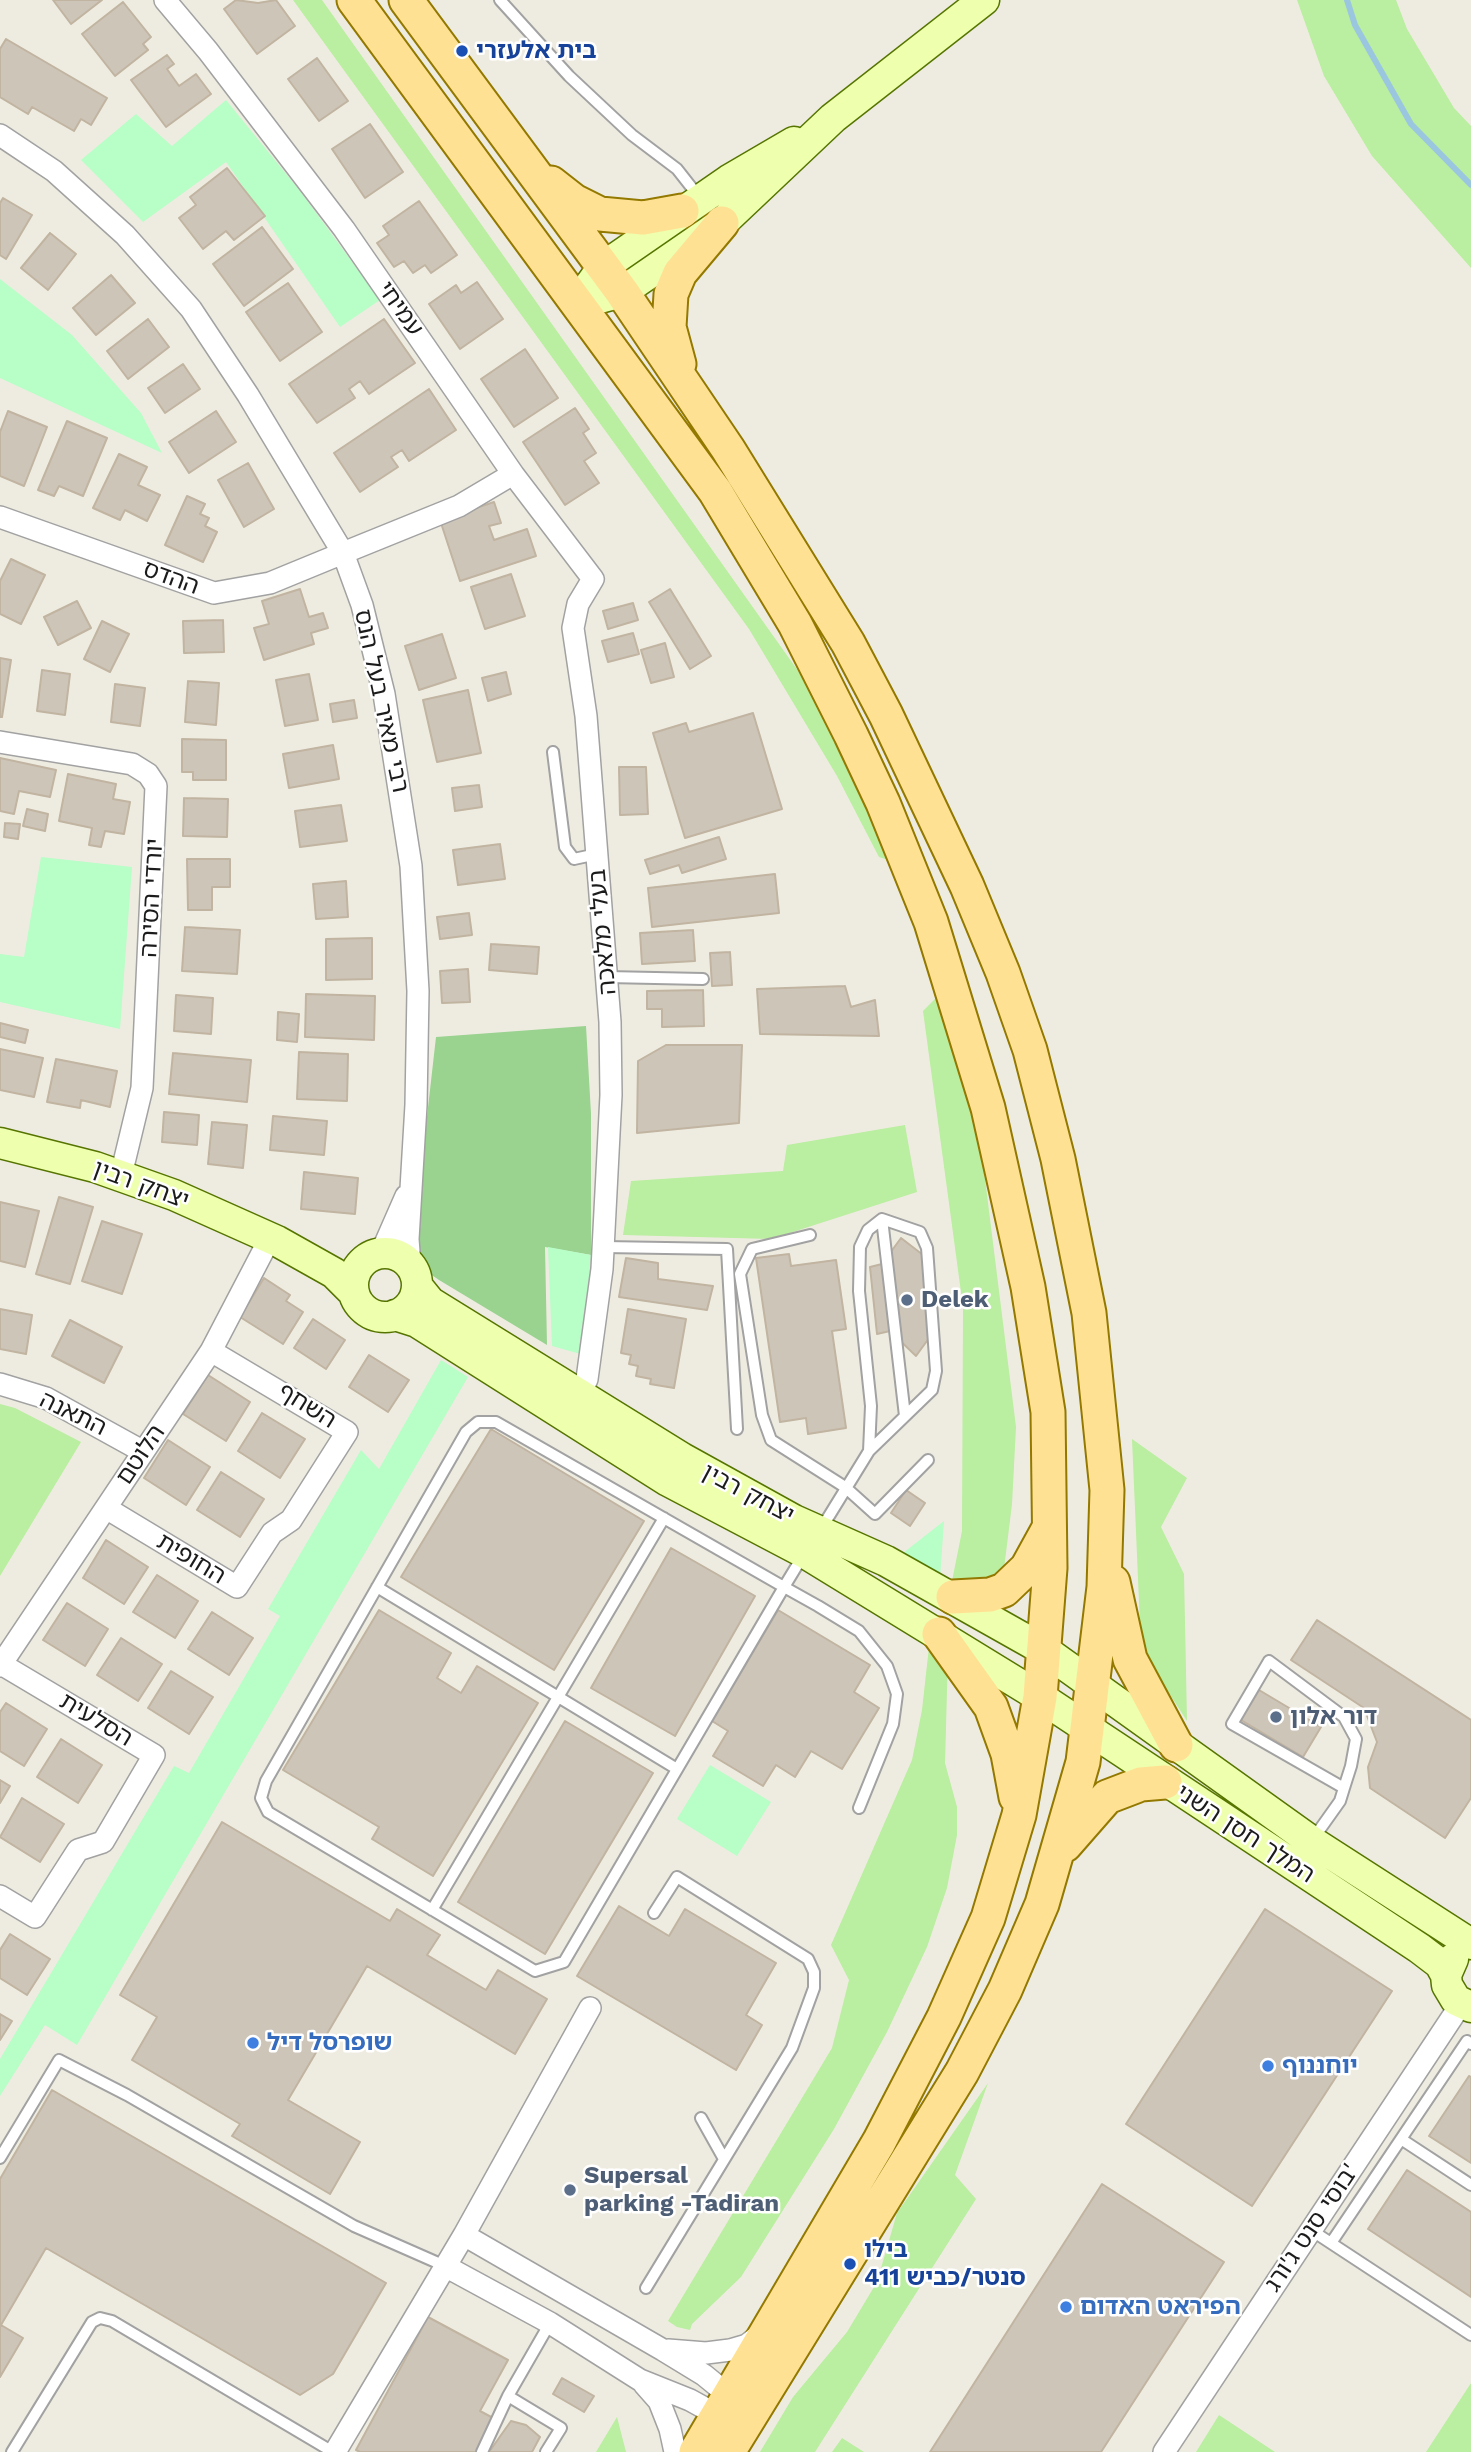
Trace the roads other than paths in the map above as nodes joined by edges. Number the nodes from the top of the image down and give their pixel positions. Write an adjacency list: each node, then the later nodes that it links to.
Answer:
1 (165, 0): 12 (street, עמיחי)
2 (354, 0): 10 (main road)
3 (406, 0): 7 (main road)
4 (500, 0): 8 (lane)
5 (984, 0): 8 (street)
6 (0, 135): 14 (street, רבי מאיר בעל הנס)
7 (531, 167): 8 (main road); 9 (main road)
8 (701, 211): 9 (street); 9 (street); 11 (main road)
9 (612, 279): 10 (street); 11 (main road)
10 (577, 304): 42 (main road)
11 (692, 399): 44 (main road)
12 (513, 474): 14 (street); 17 (street, בעלי מלאכה)
13 (0, 517): 14 (street, ההדס)
14 (343, 553): 22 (street, רבי מאיר בעל הנס)
15 (0, 742): 21 (street, יורדי הסירה)
16 (553, 752): 17 (lane)
17 (597, 854): 18 (street, בעלי מלאכה)
18 (607, 977): 19 (lane); 26 (street, בעלי מלאכה)
19 (703, 979)
20 (0, 1143): 21 (street, יצחק רבין)
21 (121, 1175): 25 (street, יצחק רבין)
22 (410, 1188): 27 (street, רבי מאיר בעל הנס); 28 (street, רבי מאיר בעל הנס)
23 (882, 1219): 33 (lane); 33 (lane); 36 (lane)
24 (810, 1235): 38 (lane)
25 (273, 1240): 27 (street, יצחק רבין); 30 (street, הלוטם)
26 (604, 1247): 32 (street, בעלי מלאכה); 34 (lane)
27 (365, 1270): 28 (street); 29 (street)
28 (414, 1275): 29 (street); 32 (street, יצחק רבין)
29 (395, 1315): 32 (street, יצחק רבין)
30 (212, 1351): 35 (street, הלוטם); 41 (street, השחף)
31 (0, 1384): 35 (street, התאנה)
32 (575, 1407): 43 (street, יצחק רבין)
33 (905, 1416): 36 (lane)
34 (737, 1429)
35 (142, 1451): 39 (street, הלוטם)
36 (869, 1451): 38 (lane)
37 (928, 1460): 38 (lane)
38 (845, 1487): 43 (lane)
39 (106, 1508): 41 (street, החופית); 50 (street, הלוטם)
40 (664, 1518): 45 (lane); 46 (lane); 52 (lane)
41 (291, 1520)
42 (1051, 1523): 47 (main road); 49 (main road)
43 (812, 1541): 46 (lane); 47 (street, יצחק רבין); 48 (street, יצחק רבין)
44 (1107, 1549): 51 (main road); 55 (main road)
45 (377, 1587): 52 (lane); 64 (lane)
46 (784, 1587): 56 (lane); 59 (lane)
47 (953, 1597): 49 (street, יצחק רבין)
48 (939, 1634): 53 (street, יצחק רבין); 60 (main road)
49 (1044, 1650): 51 (street, יצחק רבין); 53 (main road)
50 (0, 1665): 63 (street, הסלעית)
51 (1091, 1684): 54 (main road); 55 (street, המלך חסן השני)
52 (558, 1696): 56 (lane); 64 (lane)
53 (1040, 1697): 54 (street, המלך חסן השני); 60 (main road)
54 (1089, 1728): 57 (street, המלך חסן השני); 62 (main road)
55 (1176, 1745): 61 (street, המלך חסן השני)
56 (677, 1769): 64 (lane)
57 (1165, 1782): 62 (main road); 67 (street, המלך חסן השני)
58 (1344, 1788): 58 (lane); 61 (lane)
59 (859, 1808)
60 (1019, 1815): 81 (main road)
61 (1311, 1841): 66 (street, המלך חסן השני)
62 (1057, 1856): 87 (main road)
63 (0, 1896)
64 (432, 1910)
65 (654, 1913): 74 (lane)
66 (1471, 1946): 67 (street)
67 (1446, 1975): 68 (street, המלך חסן השני)
68 (1466, 2006): 76 (street, בוסי סנט ג'ורג')
69 (590, 2008): 77 (street)
70 (1471, 2044): 72 (lane)
71 (701, 2118): 74 (lane)
72 (1401, 2139): 75 (lane); 78 (lane)
73 (0, 2158): 79 (lane)
74 (724, 2159): 80 (lane)
75 (1471, 2185)
76 (1311, 2230): 78 (lane); 95 (street, בוסי סנט ג'ורג')
77 (464, 2235): 79 (street); 84 (street)
78 (1331, 2243): 83 (lane)
79 (445, 2266): 82 (street); 89 (street)
80 (646, 2288)
81 (775, 2321): 84 (street); 87 (main road)
82 (550, 2323): 85 (street); 86 (lane)
83 (1471, 2335)
84 (663, 2350): 87 (street)
85 (640, 2381): 87 (street); 92 (street)
86 (508, 2396): 90 (lane); 91 (lane)
87 (733, 2410): 93 (main road); 94 (main road)
88 (12, 2452): 89 (lane)
89 (334, 2452)
90 (482, 2452)
91 (546, 2452)
92 (675, 2452)
93 (696, 2452)
94 (728, 2452)
95 (1164, 2452)

